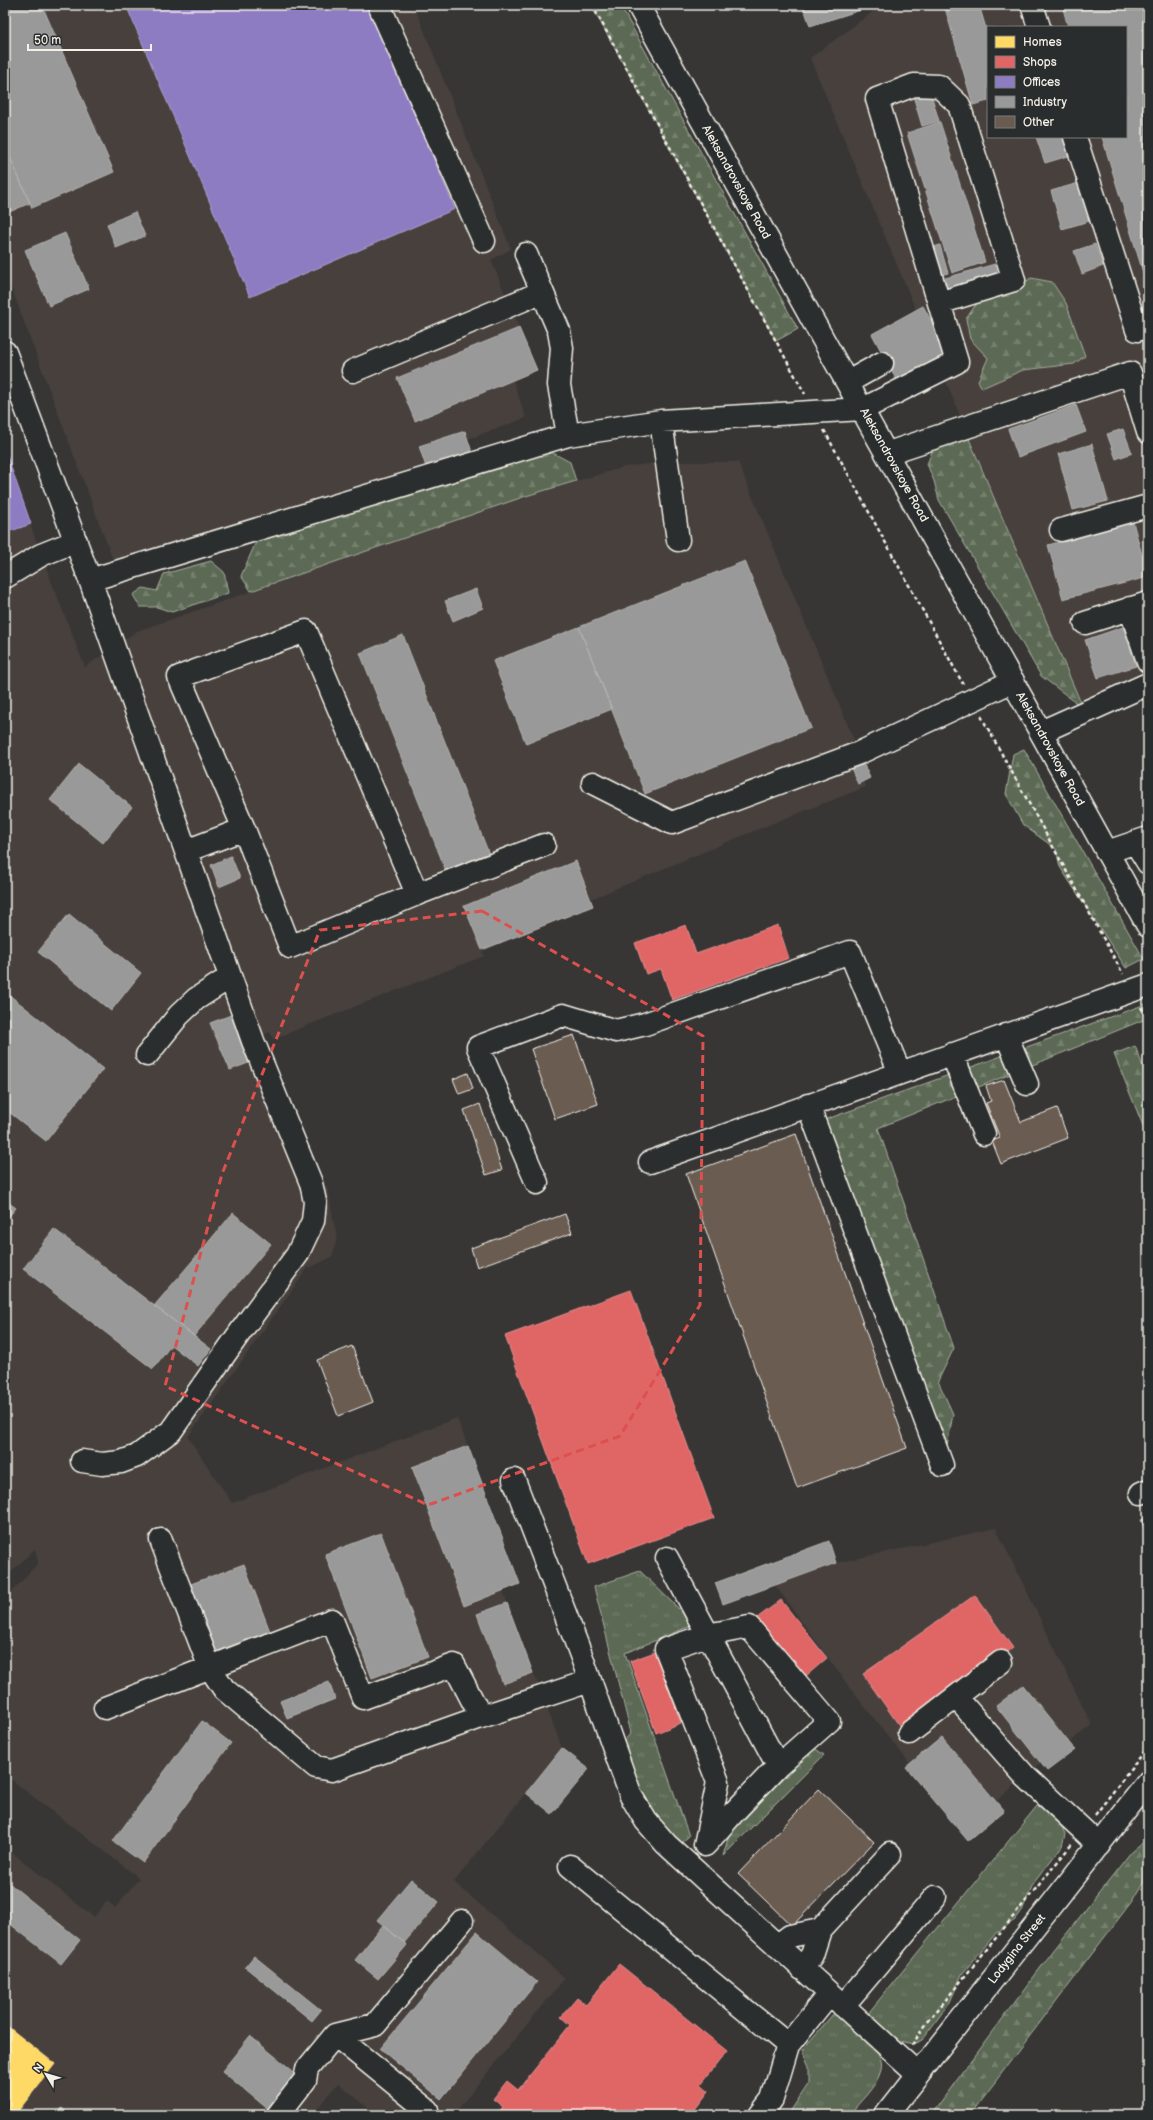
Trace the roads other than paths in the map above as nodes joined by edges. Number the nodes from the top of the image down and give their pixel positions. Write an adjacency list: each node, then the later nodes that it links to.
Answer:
1 (379, 5): 6 (main road)
2 (638, 5): 14 (main road, Aleksandrovskoye Road)
3 (1032, 5): 4 (main road)
4 (1040, 26)
5 (1075, 138): 10 (main road)
6 (484, 242)
7 (526, 254): 8 (main road)
8 (542, 292): 13 (main road); 18 (main road)
9 (939, 303): 9 (main road); 15 (main road)
10 (1148, 326)
11 (5, 352): 23 (main road)
12 (882, 363): 14 (main road)
13 (353, 371)
14 (848, 382): 15 (main road, Aleksandrovskoye Road)
15 (863, 409): 16 (main road); 19 (main road, Aleksandrovskoye Road)
16 (661, 421): 18 (main road); 22 (main road)
17 (1148, 432): 19 (main road)
18 (568, 435): 25 (main road)
19 (888, 453): 29 (main road, Aleksandrovskoye Road)
20 (1148, 506): 21 (main road)
21 (1061, 530)
22 (678, 540)
23 (76, 541): 24 (main road); 25 (main road)
24 (5, 577)
25 (90, 580): 36 (main road)
26 (1139, 605): 27 (main road); 28 (main road)
27 (1085, 623)
28 (1148, 661)
29 (1013, 681): 31 (main road, Aleksandrovskoye Road); 32 (main road)
30 (1148, 684): 31 (main road)
31 (1041, 732): 37 (main road, Aleksandrovskoye Road)
32 (593, 783)
33 (244, 830): 36 (main road); 39 (main road); 39 (main road)
34 (1142, 840): 37 (main road); 38 (main road)
35 (544, 844): 39 (main road)
36 (186, 851): 41 (main road)
37 (1107, 852): 40 (main road, Aleksandrovskoye Road)
38 (1148, 863)
39 (417, 894)
40 (1148, 926)
41 (230, 977): 45 (main road); 52 (main road)
42 (1140, 988): 43 (main road)
43 (1006, 1035): 44 (main road); 47 (main road)
44 (952, 1054): 46 (main road); 49 (main road)
45 (148, 1055)
46 (900, 1073): 48 (main road); 51 (main road)
47 (1027, 1084)
48 (808, 1105): 50 (main road); 53 (main road)
49 (984, 1134)
50 (650, 1162)
51 (538, 1182)
52 (82, 1461)
53 (942, 1465)
54 (514, 1480): 60 (main road)
55 (160, 1540): 59 (main road)
56 (667, 1558): 57 (main road)
57 (707, 1635): 65 (main road); 65 (main road); 67 (main road)
58 (1001, 1662): 61 (main road)
59 (210, 1668): 62 (main road); 63 (main road); 63 (main road)
60 (590, 1682): 63 (main road); 71 (main road)
61 (956, 1697): 64 (main road); 68 (main road)
62 (105, 1708)
63 (481, 1717)
64 (909, 1733)
65 (778, 1766): 67 (main road)
66 (1148, 1782): 68 (main road, Lodygina Street)
67 (705, 1845): 71 (main road)
68 (1099, 1845): 80 (main road, Lodygina Street)
69 (890, 1854): 74 (main road)
70 (570, 1866): 79 (main road)
71 (703, 1878): 75 (main road)
72 (935, 1897): 77 (main road)
73 (462, 1921): 78 (main road)
74 (820, 1930): 75 (main road); 76 (main road)
75 (777, 1946): 76 (main road)
76 (802, 1969): 77 (main road)
77 (836, 2000): 79 (main road); 80 (main road)
78 (335, 2035): 81 (main road); 82 (main road)
79 (788, 2044): 83 (main road)
80 (918, 2074): 84 (main road, Lodygina Street)
81 (427, 2110)
82 (278, 2115)
83 (760, 2115)
84 (886, 2115)

